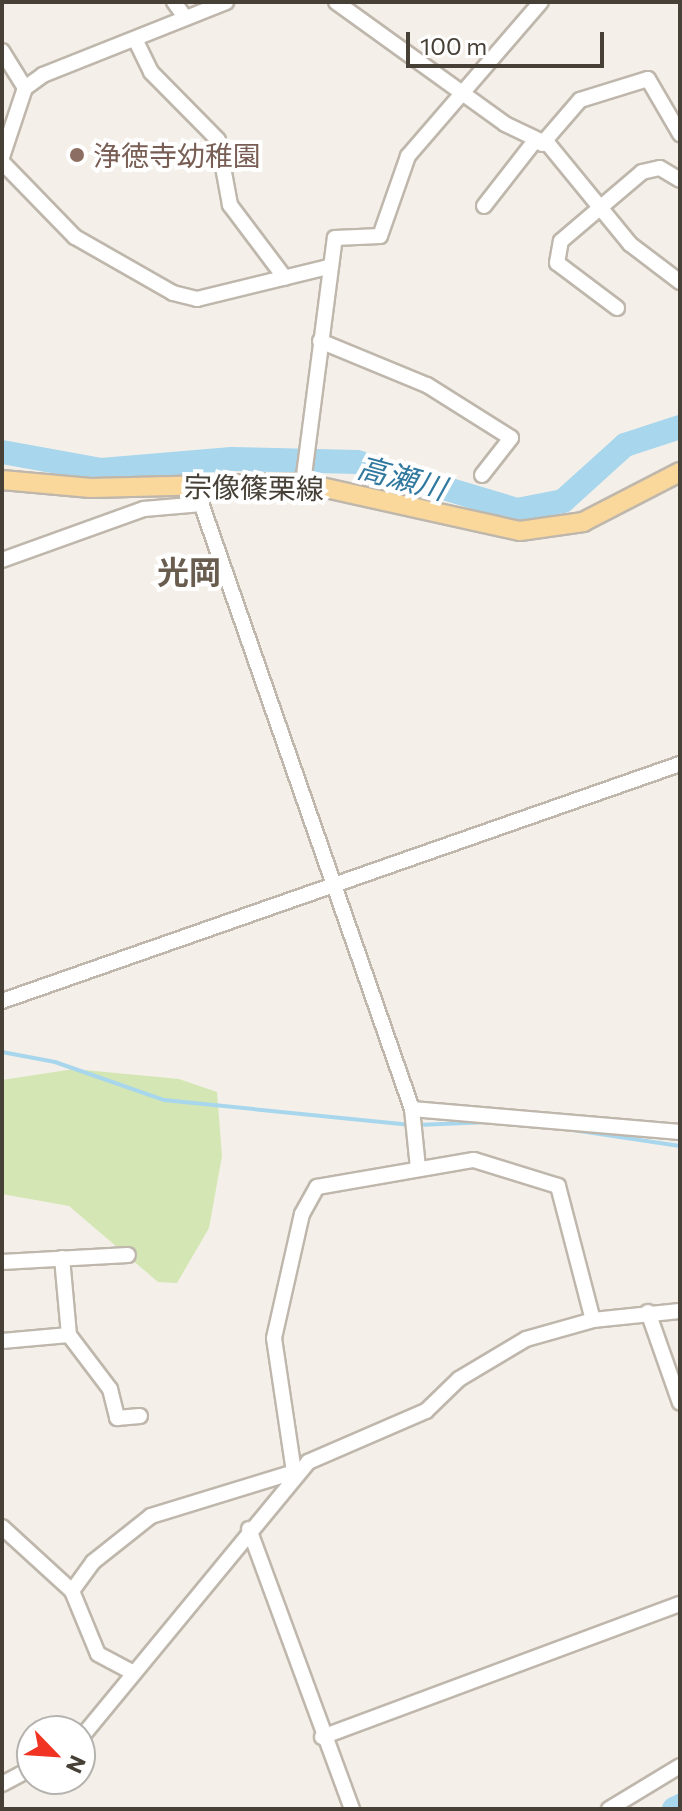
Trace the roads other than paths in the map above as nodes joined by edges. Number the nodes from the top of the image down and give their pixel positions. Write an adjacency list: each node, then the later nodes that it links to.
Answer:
1 (174, 2): 5 (street)
2 (226, 2): 5 (street)
3 (336, 2): 9 (street)
4 (541, 2): 9 (street)
5 (184, 16): 6 (street)
6 (135, 39): 8 (street); 18 (street)
7 (2, 51): 8 (street)
8 (25, 88): 12 (street)
9 (463, 88): 11 (street); 16 (street)
10 (680, 134): 11 (street)
11 (538, 143): 14 (street); 15 (street)
12 (2, 160): 18 (street)
13 (676, 171): 15 (street)
14 (484, 206)
15 (601, 209): 17 (street); 19 (street)
16 (328, 267): 18 (street); 20 (street)
17 (678, 276)
18 (285, 278)
19 (617, 308)
20 (320, 341): 22 (street); 25 (street)
21 (680, 472): 25 (main road, 宗像篠栗線)
22 (482, 475)
23 (2, 480): 24 (main road, 宗像篠栗線)
24 (194, 483): 25 (main road, 宗像篠栗線); 26 (street)
25 (303, 483)
26 (202, 504): 27 (street); 29 (street)
27 (2, 560)
28 (680, 764): 29 (street)
29 (334, 885): 30 (street); 31 (street)
30 (2, 1001)
31 (412, 1109): 32 (street); 33 (street)
32 (680, 1132)
33 (418, 1168): 39 (street); 44 (street)
34 (128, 1255): 35 (street)
35 (62, 1258): 36 (street); 40 (street)
36 (2, 1262)
37 (680, 1311): 38 (street)
38 (648, 1312): 39 (street); 42 (street)
39 (593, 1320): 44 (street)
40 (69, 1335): 41 (street); 43 (street)
41 (2, 1341)
42 (680, 1403)
43 (140, 1416)
44 (294, 1472): 46 (street); 47 (street)
45 (2, 1527): 47 (street)
46 (249, 1529): 49 (street); 51 (street)
47 (72, 1591): 49 (street)
48 (680, 1604): 51 (street)
49 (133, 1673): 50 (street)
50 (96, 1719)
51 (322, 1737): 53 (street)
52 (680, 1766): 54 (street)
53 (352, 1809)
54 (609, 1809)

